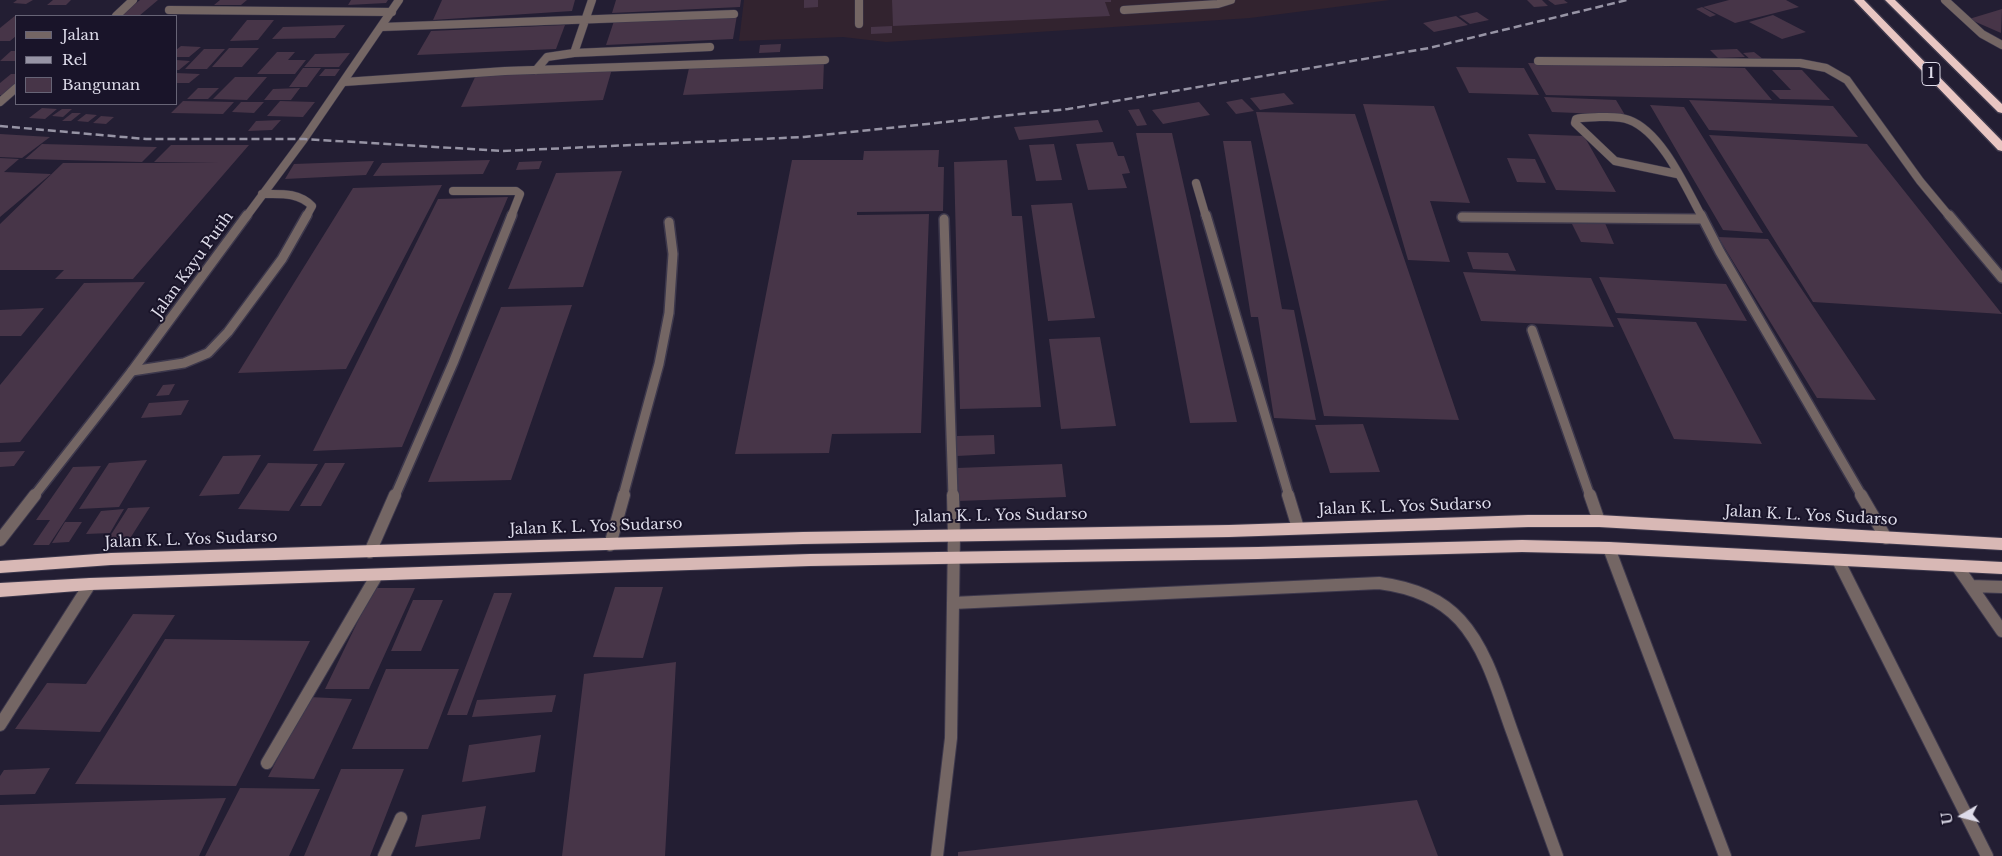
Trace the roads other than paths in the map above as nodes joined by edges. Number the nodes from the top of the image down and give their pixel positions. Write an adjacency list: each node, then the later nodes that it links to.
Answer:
1 (133, 0): 13 (street)
2 (399, 0): 11 (street, Jalan Kayu Putih)
3 (592, 0): 14 (street)
4 (859, 0): 15 (street)
5 (1231, 0): 10 (street)
6 (1859, 0): 27 (highway, 1)
7 (1890, 0): 26 (highway, 1)
8 (1945, 0): 17 (street)
9 (169, 10): 11 (street)
10 (1124, 10)
11 (392, 12): 16 (street, Jalan Kayu Putih)
12 (734, 14): 14 (street)
13 (117, 15)
14 (586, 19): 16 (street); 19 (street)
15 (859, 24)
16 (382, 27): 23 (street, Jalan Kayu Putih)
17 (2002, 45)
18 (710, 48): 19 (street)
19 (574, 53): 22 (street)
20 (825, 60): 22 (street)
21 (1538, 61): 36 (street)
22 (536, 70): 23 (street)
23 (344, 82): 31 (street, Jalan Kayu Putih)
24 (15, 89): 25 (street)
25 (0, 102)
26 (2002, 110)
27 (2002, 148)
28 (1677, 174): 28 (street); 33 (street)
29 (1196, 183): 40 (street)
30 (453, 191): 47 (street)
31 (262, 194): 38 (street, Jalan Kayu Putih); 38 (street)
32 (1462, 217): 33 (street)
33 (1703, 218): 42 (street)
34 (944, 219): 41 (street)
35 (669, 222): 45 (street)
36 (2002, 278)
37 (1532, 330): 39 (street)
38 (132, 371): 43 (street, Jalan Kayu Putih)
39 (1598, 521): 40 (highway, Jalan K. L. Yos Sudarso); 42 (highway, Jalan K. L. Yos Sudarso)
40 (1298, 528): 41 (highway, Jalan K. L. Yos Sudarso)
41 (954, 536): 45 (highway, Jalan K. L. Yos Sudarso); 48 (street)
42 (1886, 538): 44 (highway, Jalan K. L. Yos Sudarso)
43 (0, 540)
44 (2002, 544)
45 (610, 545): 47 (highway, Jalan K. L. Yos Sudarso)
46 (1608, 548): 48 (highway); 49 (highway); 66 (street)
47 (370, 552): 51 (highway, Jalan K. L. Yos Sudarso)
48 (954, 558): 53 (highway); 58 (street)
49 (1838, 560): 50 (highway); 67 (street)
50 (1958, 566): 52 (highway); 55 (street)
51 (0, 567)
52 (2002, 568)
53 (377, 575): 54 (highway); 61 (street)
54 (90, 584): 57 (highway); 60 (street)
55 (1971, 586): 56 (street); 59 (street)
56 (2002, 587)
57 (0, 590)
58 (953, 603): 64 (street); 65 (street)
59 (2002, 631)
60 (0, 725)
61 (268, 763)
62 (400, 818): 63 (street)
63 (384, 856)
64 (937, 856)
65 (1557, 856)
66 (1725, 856)
67 (1987, 856)

